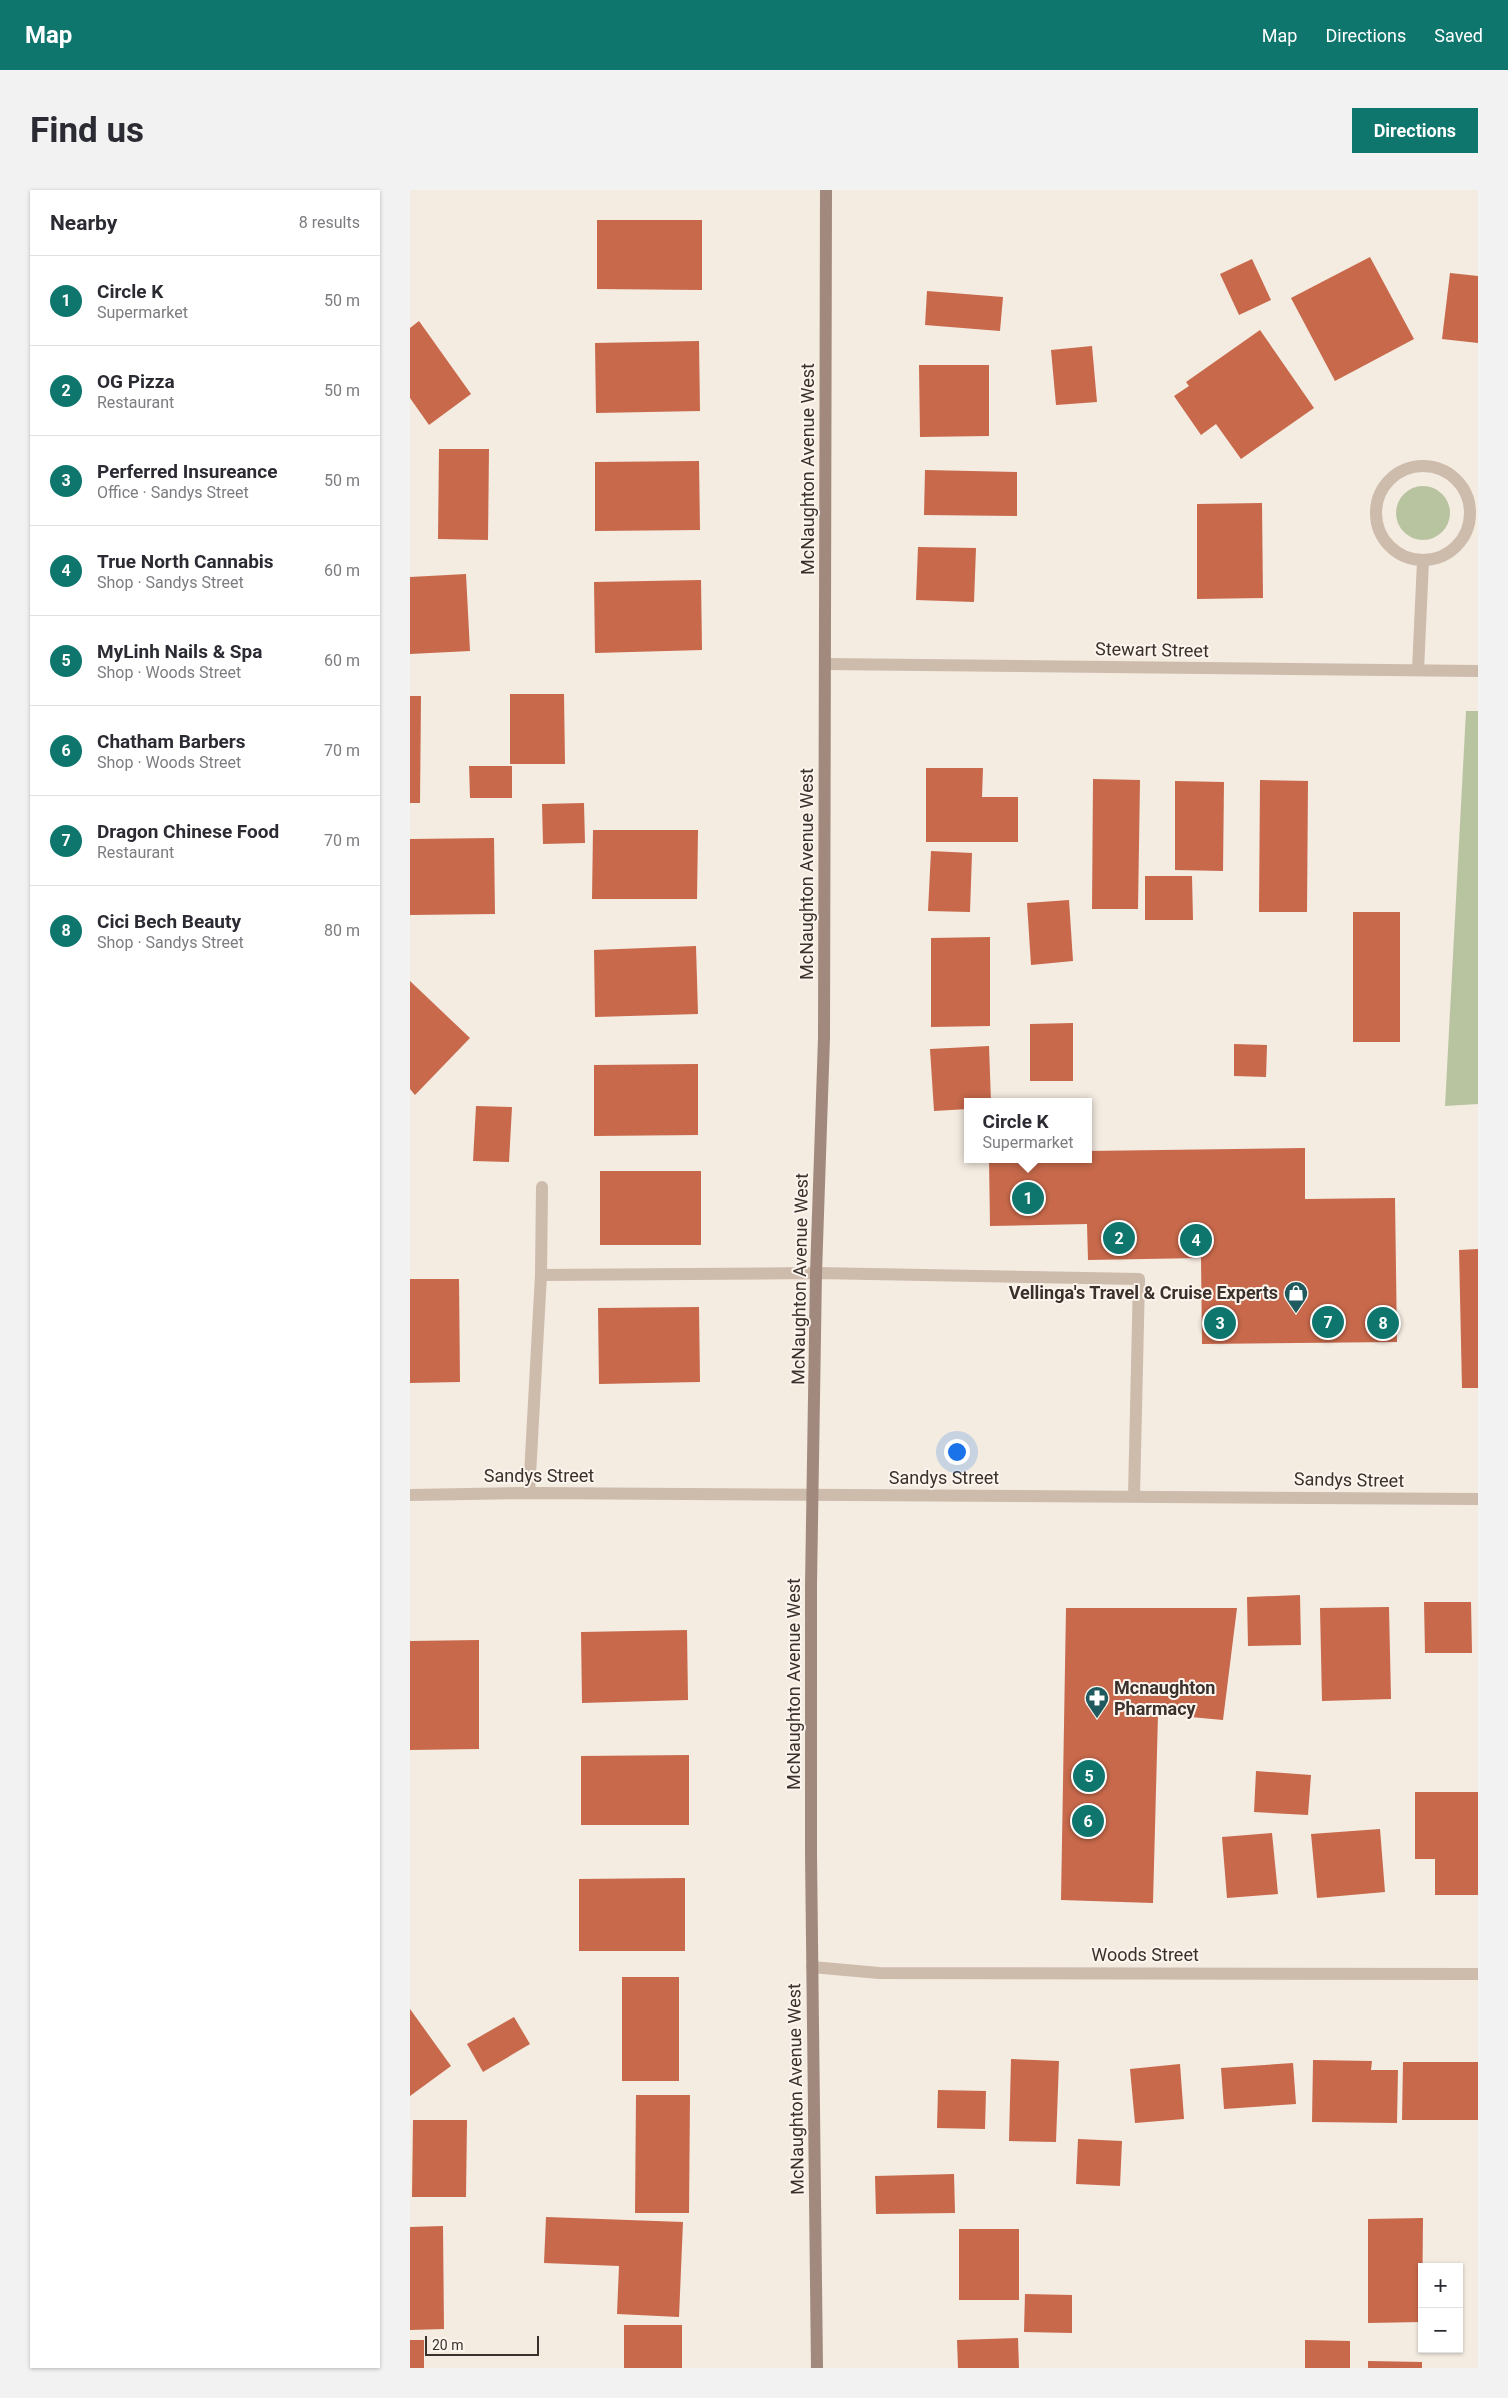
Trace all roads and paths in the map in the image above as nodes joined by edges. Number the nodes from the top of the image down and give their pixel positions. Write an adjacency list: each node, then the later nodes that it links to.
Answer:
1 (826, 190): 3 (main road, McNaughton Avenue West)
2 (1423, 561): 2 (street); 4 (street)
3 (825, 664): 4 (street, Stewart Street); 7 (main road, McNaughton Avenue West)
4 (1418, 670): 5 (street, Stewart Street)
5 (1478, 671)
6 (542, 1187): 8 (street)
7 (816, 1273): 8 (street); 11 (main road, McNaughton Avenue West); 12 (street)
8 (541, 1275): 9 (street)
9 (529, 1493): 10 (street, Sandys Street); 11 (street, Sandys Street)
10 (410, 1495)
11 (814, 1495): 12 (street, Sandys Street); 14 (main road, McNaughton Avenue West)
12 (1134, 1496): 13 (street, Sandys Street)
13 (1478, 1499)
14 (812, 1967): 15 (street, Woods Street); 16 (main road, McNaughton Avenue West)
15 (1478, 1974)
16 (817, 2368)

